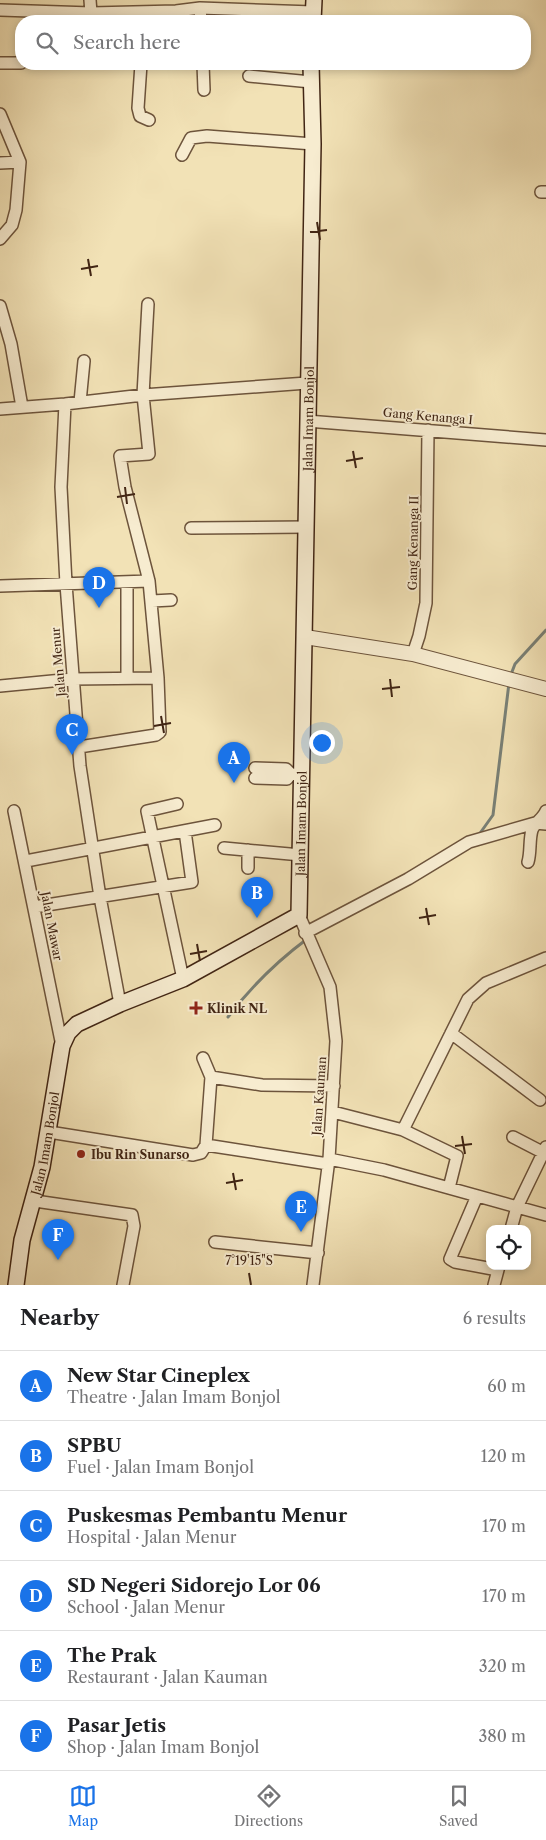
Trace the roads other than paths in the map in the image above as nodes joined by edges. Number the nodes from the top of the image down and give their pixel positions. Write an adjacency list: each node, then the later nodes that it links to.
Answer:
1 (90, 0): 5 (street)
2 (200, 8): 4 (street); 7 (street); 8 (street)
3 (0, 10): 5 (street)
4 (313, 11)
5 (91, 14): 6 (street)
6 (116, 15)
7 (149, 15)
8 (201, 15)
9 (0, 63): 10 (street)
10 (15, 63)
11 (141, 70): 18 (street)
12 (202, 70): 16 (street)
13 (311, 70): 15 (main road, Jalan Imam Bonjol)
14 (249, 76): 15 (street)
15 (311, 82): 19 (main road, Jalan Imam Bonjol)
16 (204, 90)
17 (0, 114): 21 (street)
18 (149, 120)
19 (313, 144): 20 (street); 29 (main road, Jalan Imam Bonjol)
20 (182, 155)
21 (20, 162): 22 (street); 23 (street)
22 (0, 163)
23 (0, 239)
24 (148, 304): 30 (street)
25 (0, 306): 26 (street)
26 (4, 327): 27 (street)
27 (6, 344): 33 (street)
28 (84, 361): 31 (street)
29 (308, 383): 30 (street); 35 (main road, Jalan Imam Bonjol)
30 (144, 395): 31 (street); 40 (street)
31 (80, 402): 32 (street)
32 (65, 404): 33 (street); 42 (street, Jalan Menur)
33 (22, 407): 34 (street)
34 (0, 409)
35 (307, 421): 36 (street, Gang Kenanga I); 38 (main road, Jalan Imam Bonjol)
36 (428, 430): 37 (street, Gang Kenanga I); 47 (street, Gang Kenanga II)
37 (546, 440)
38 (306, 526): 39 (street); 46 (main road, Jalan Imam Bonjol)
39 (191, 528)
40 (149, 581): 41 (street); 45 (street)
41 (127, 582): 42 (street); 48 (street)
42 (66, 584): 43 (street); 50 (street, Jalan Menur)
43 (0, 586)
44 (171, 600): 45 (street)
45 (152, 602): 49 (street)
46 (305, 637): 47 (street); 55 (main road, Jalan Imam Bonjol)
47 (412, 654): 52 (street)
48 (127, 677): 49 (street); 50 (street)
49 (158, 678): 53 (street)
50 (73, 680): 51 (street); 53 (street, Jalan Menur)
51 (0, 686)
52 (546, 689)
53 (79, 747): 64 (street, Jalan Menur)
54 (255, 773): 55 (street)
55 (297, 774): 66 (main road, Jalan Imam Bonjol)
56 (177, 804): 62 (street)
57 (14, 811): 67 (street, Jalan Mawar)
58 (546, 811): 59 (street)
59 (541, 824): 68 (street); 74 (street)
60 (215, 826): 61 (street)
61 (185, 831): 62 (street); 70 (street)
62 (153, 837): 64 (street); 70 (street)
63 (224, 848): 65 (street)
64 (92, 849): 67 (street); 71 (street, Jalan Menur)
65 (248, 850): 66 (street); 69 (street)
66 (301, 855): 73 (main road, Jalan Imam Bonjol)
67 (26, 861): 72 (street, Jalan Mawar)
68 (528, 862)
69 (248, 868)
70 (163, 886): 71 (street); 76 (street)
71 (100, 897): 72 (street); 77 (street, Jalan Menur)
72 (34, 907): 79 (street, Jalan Mawar)
73 (300, 915): 74 (street, Jalan Kauman); 76 (main road, Jalan Imam Bonjol)
74 (307, 938): 82 (street, Jalan Kauman)
75 (546, 958): 78 (street)
76 (183, 980): 77 (main road, Jalan Imam Bonjol)
77 (120, 1004): 79 (main road, Jalan Imam Bonjol)
78 (451, 1033): 83 (street); 85 (street)
79 (62, 1046): 86 (main road, Jalan Imam Bonjol)
80 (203, 1058): 81 (street)
81 (211, 1077): 82 (street); 88 (street)
82 (334, 1086): 84 (street, Jalan Kauman)
83 (540, 1100)
84 (333, 1112): 85 (street); 90 (street, Jalan Kauman)
85 (403, 1130): 91 (street)
86 (49, 1132): 88 (street); 93 (main road, Jalan Imam Bonjol)
87 (513, 1137): 89 (street)
88 (206, 1145): 90 (street)
89 (545, 1151): 94 (street)
90 (328, 1162): 91 (street); 98 (street, Jalan Kauman)
91 (449, 1188): 92 (street)
92 (477, 1196): 94 (street); 99 (street)
93 (35, 1201): 101 (main road, Jalan Imam Bonjol); 102 (street)
94 (517, 1207): 95 (street); 96 (street)
95 (546, 1215)
96 (511, 1225)
97 (215, 1242): 98 (street)
98 (318, 1253): 103 (street, Jalan Kauman)
99 (486, 1266)
100 (498, 1270): 104 (street)
101 (16, 1285)
102 (123, 1285)
103 (314, 1285)
104 (494, 1285)

